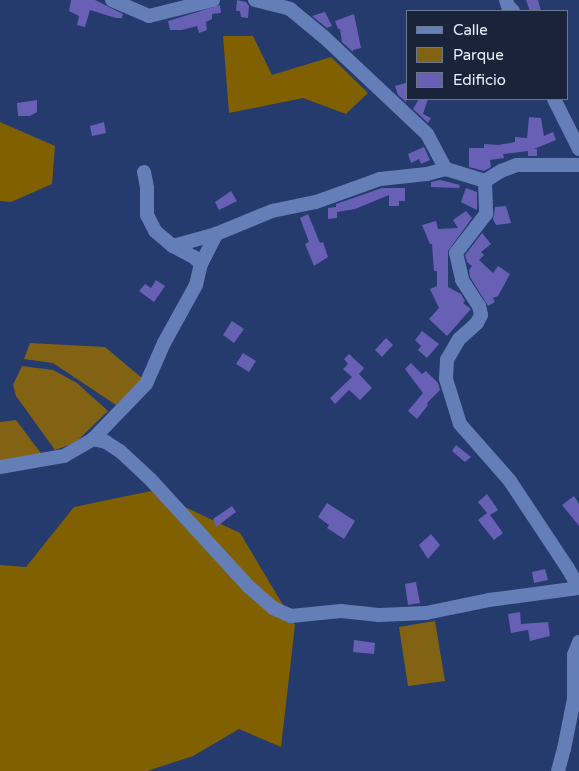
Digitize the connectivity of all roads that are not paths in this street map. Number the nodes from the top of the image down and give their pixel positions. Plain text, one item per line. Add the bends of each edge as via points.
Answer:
1 (112, 0) edge
2 (213, 0) edge
3 (255, 0) edge
4 (506, 0) edge
5 (513, 10) edge
6 (554, 100) edge
7 (579, 149) edge
8 (579, 165) edge
9 (446, 169) junction
10 (144, 172) dead end
11 (486, 181) junction
12 (216, 234) junction
13 (173, 246) junction
14 (201, 264) junction
15 (93, 439) junction
16 (0, 467) edge
17 (579, 588) edge
18 (579, 642) edge
19 (558, 771) edge

1 - 2 street via 149,16
3 - 9 street via 290,9 324,37 427,134
4 - 5 street
6 - 7 street
8 - 11 street via 517,164
9 - 11 street
9 - 12 street via 380,179 316,202 272,211
10 - 13 street via 147,215 156,231
11 - 17 street via 486,214 456,253 462,280 479,306 480,315 477,323 459,339 447,360 446,379 460,424 510,481
12 - 13 street
12 - 14 street
13 - 14 street
14 - 15 street via 196,285 146,384
15 - 16 street via 64,456
15 - 17 street via 106,442 120,451 151,480 249,587 273,608 291,616 341,611 379,615 426,613 489,600
18 - 19 street via 574,655 574,699

